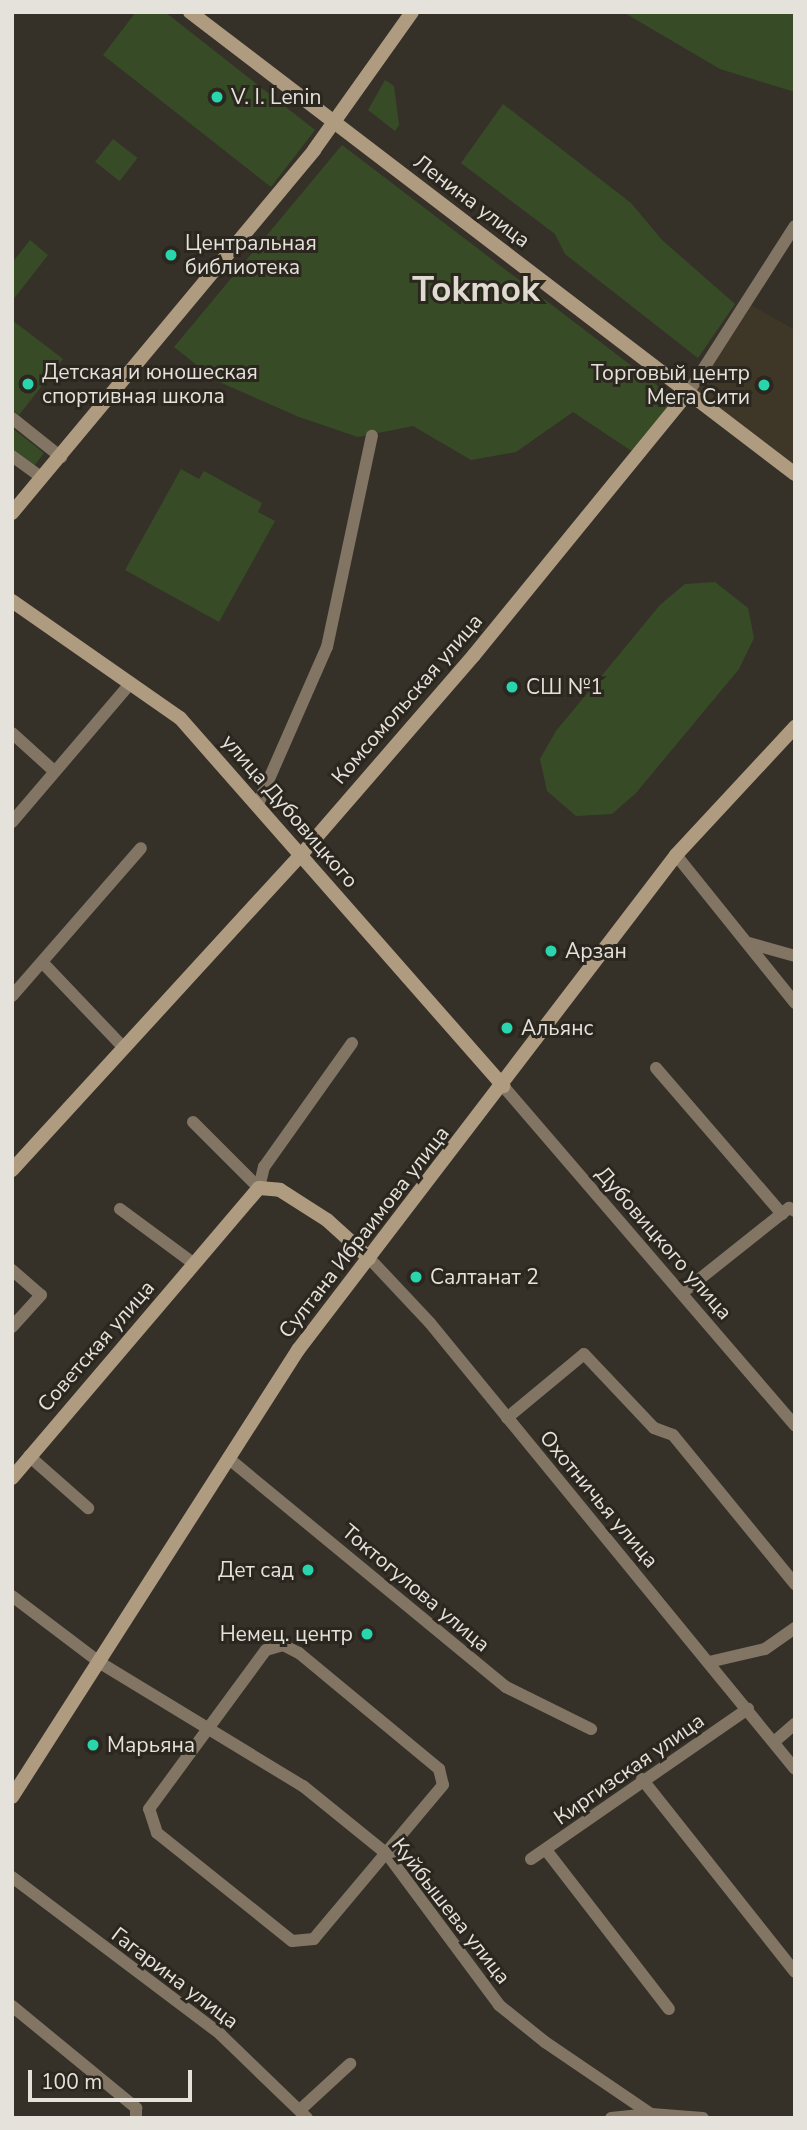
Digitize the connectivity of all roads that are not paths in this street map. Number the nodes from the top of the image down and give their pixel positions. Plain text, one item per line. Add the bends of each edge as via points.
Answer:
1 (190, 12) edge
2 (412, 12) edge
3 (335, 123) junction
4 (795, 226) edge
5 (688, 393) junction
6 (12, 418) edge
7 (373, 436) dead end
8 (12, 456) edge
9 (61, 457) junction
10 (795, 474) edge
11 (42, 478) junction
12 (12, 513) edge
13 (12, 601) edge
14 (130, 684) junction
15 (795, 727) edge
16 (12, 733) edge
17 (54, 771) junction
18 (258, 804) junction
19 (12, 822) edge
20 (141, 848) dead end
21 (676, 855) junction
22 (300, 856) junction
23 (745, 941) junction
24 (795, 956) edge
25 (43, 964) junction
26 (12, 996) edge
27 (795, 1003) edge
28 (352, 1043) dead end
29 (124, 1048) junction
30 (656, 1068) dead end
31 (503, 1086) junction
32 (193, 1122) dead end
33 (12, 1170) edge
34 (259, 1188) junction
35 (120, 1209) dead end
36 (790, 1209) edge
37 (369, 1258) junction
38 (194, 1263) junction
39 (12, 1270) edge
40 (682, 1293) junction
41 (12, 1327) edge
42 (507, 1418) junction
43 (795, 1426) edge
44 (29, 1456) junction
45 (228, 1458) junction
46 (12, 1478) edge
47 (88, 1508) dead end
48 (795, 1584) edge
49 (12, 1596) edge
50 (795, 1628) edge
51 (709, 1662) junction
52 (102, 1664) junction
53 (748, 1709) junction
54 (795, 1724) edge
55 (209, 1727) junction
56 (591, 1730) dead end
57 (774, 1742) junction
58 (795, 1769) edge
59 (642, 1779) junction
60 (12, 1797) edge
61 (546, 1850) junction
62 (387, 1854) junction
63 (531, 1859) dead end
64 (12, 1877) edge
65 (795, 1972) edge
66 (12, 2006) edge
67 (669, 2009) dead end
68 (350, 2064) dead end
69 (304, 2113) edge
70 (650, 2114) junction
71 (136, 2118) edge
72 (611, 2118) edge
73 (703, 2118) edge

1 - 3 main road, Ленина улица
2 - 3 main road
3 - 5 main road, Ленина улица
3 - 9 main road
4 - 5 street, Комсомольская улица
5 - 10 main road, Ленина улица
5 - 22 main road, Комсомольская улица via 489,636
6 - 9 street
7 - 18 street via 327,647
8 - 11 street
9 - 11 main road
11 - 12 main road
13 - 14 main road, улица Дубовицкого
14 - 17 street
14 - 18 main road, улица Дубовицкого via 180,718
15 - 21 main road, Султана Ибраимова улица
16 - 17 street
17 - 19 street
18 - 22 main road, улица Дубовицкого
20 - 25 street
21 - 23 street
21 - 31 main road, Султана Ибраимова улица
22 - 29 main road, Комсомольская улица
22 - 31 main road, улица Дубовицкого
23 - 24 street
23 - 27 street
25 - 26 street
25 - 29 street
28 - 34 street, Советская улица via 264,1167
29 - 33 main road, Комсомольская улица
30 - 36 street
31 - 37 main road, Султана Ибраимова улица
31 - 40 street, Дубовицкого улица
32 - 34 street
34 - 37 main road via 280,1189 327,1220
34 - 38 main road, Советская улица
35 - 38 street
36 - 40 street
37 - 42 street, Охотничья улица
37 - 45 main road, Султана Ибраимова улица via 298,1350
38 - 44 main road, Советская улица
39 - 41 street via 41,1295
40 - 43 street, Дубовицкого улица
42 - 48 street via 583,1353 654,1428 673,1435
42 - 51 street, Охотничья улица
44 - 46 main road, Советская улица
44 - 47 street
45 - 52 main road, Султана Ибраимова улица
45 - 56 street, Токтогулова улица via 506,1687
49 - 52 street, Куйбышева улица
50 - 51 street via 765,1649
51 - 53 street, Охотничья улица
52 - 55 street, Куйбышева улица
52 - 60 main road, Султана Ибраимова улица
53 - 57 street, Охотничья улица
53 - 59 street, Киргизская улица
54 - 57 street
55 - 62 street, Куйбышева улица via 303,1786
55 - 62 street via 266,1650 283,1646 299,1653 439,1769 443,1785
55 - 62 street via 149,1809 157,1833 292,1941 314,1938
57 - 58 street, Охотничья улица
59 - 61 street, Киргизская улица
59 - 65 street
61 - 63 street, Киргизская улица
61 - 67 street
62 - 70 street, Куйбышева улица via 499,2005
64 - 69 street, Гагарина улица via 220,2034
66 - 71 street via 136,2108
68 - 69 street
70 - 72 street
70 - 73 street

